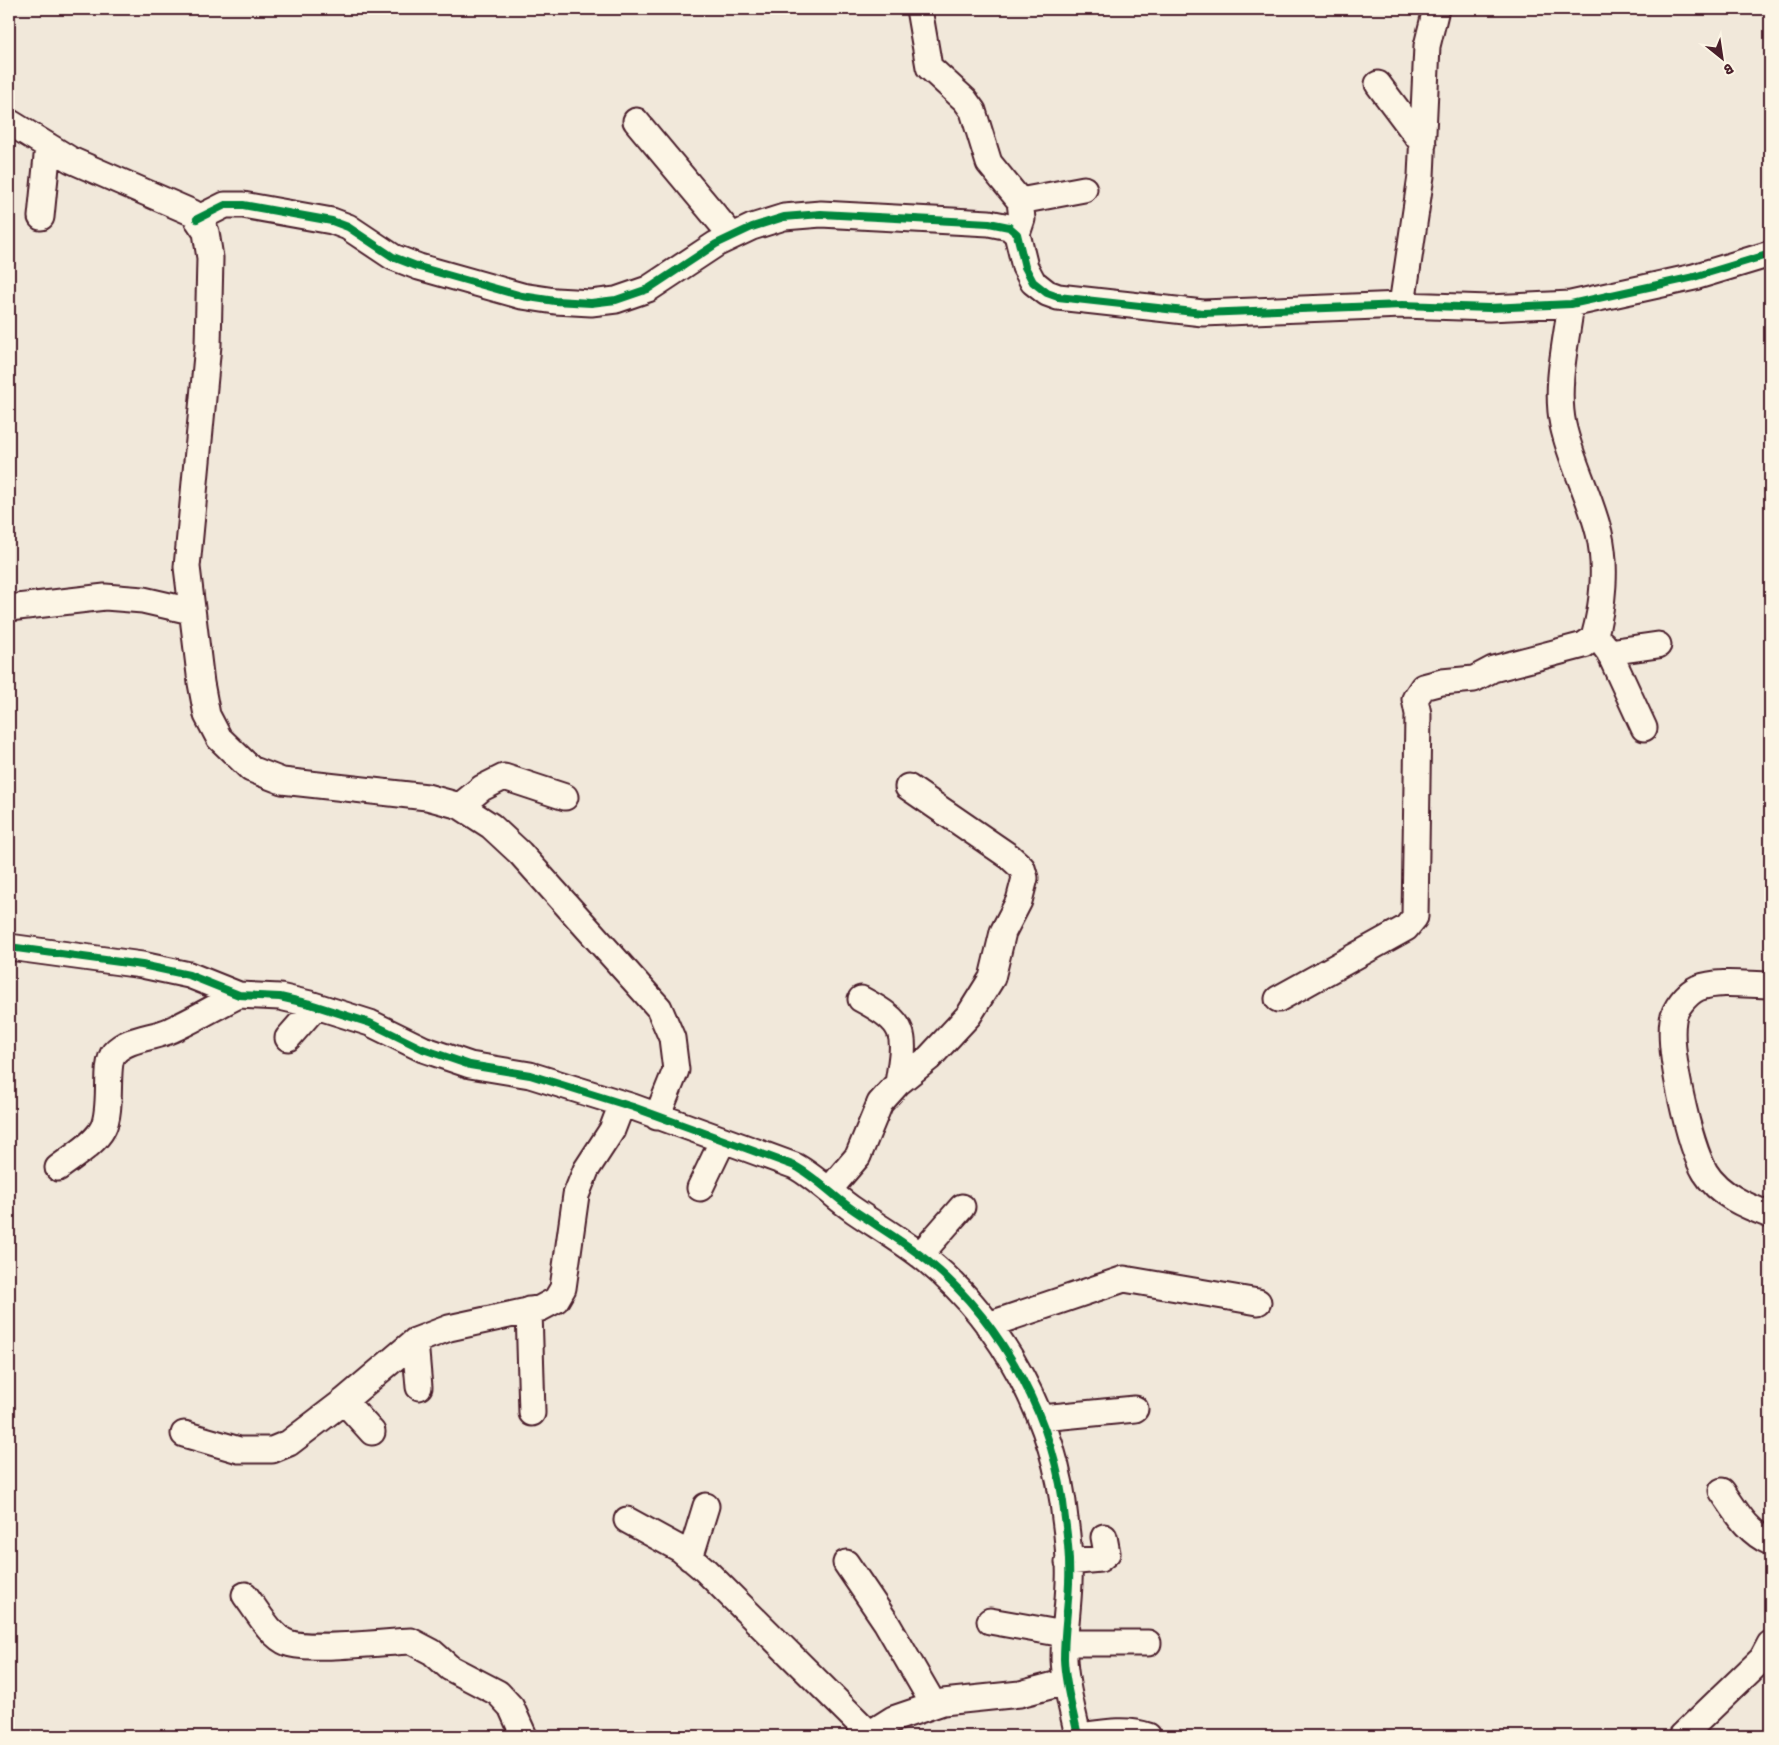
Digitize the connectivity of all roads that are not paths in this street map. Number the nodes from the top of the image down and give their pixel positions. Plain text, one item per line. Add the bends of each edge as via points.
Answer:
1 (919, 9) edge
2 (1436, 9) edge
3 (1378, 84) dead end
4 (636, 121) dead end
5 (9, 122) edge
6 (1423, 144) junction
7 (48, 146) junction
8 (1084, 189) dead end
9 (1020, 201) junction
10 (40, 217) dead end
11 (197, 220) junction
12 (1017, 234) junction
13 (732, 236) junction
14 (1770, 254) edge
15 (1571, 304) junction
16 (1402, 305) junction
17 (9, 608) edge
18 (192, 611) junction
19 (1601, 645) junction
20 (1658, 645) dead end
21 (1644, 728) dead end
22 (908, 787) dead end
23 (565, 796) dead end
24 (460, 806) junction
25 (9, 947) edge
26 (1770, 985) edge
27 (239, 995) junction
28 (861, 999) dead end
29 (1278, 999) dead end
30 (316, 1006) junction
31 (288, 1038) dead end
32 (898, 1083) junction
33 (622, 1104) junction
34 (657, 1117) junction
35 (723, 1140) junction
36 (58, 1168) dead end
37 (700, 1188) dead end
38 (829, 1190) junction
39 (962, 1206) dead end
40 (1770, 1215) edge
41 (920, 1255) junction
42 (1258, 1302) dead end
43 (529, 1310) junction
44 (988, 1325) junction
45 (415, 1341) junction
46 (419, 1387) dead end
47 (344, 1401) junction
48 (1135, 1409) dead end
49 (532, 1413) dead end
50 (1042, 1418) junction
51 (372, 1432) dead end
52 (184, 1434) dead end
53 (1722, 1491) dead end
54 (706, 1506) dead end
55 (627, 1520) dead end
56 (1104, 1537) dead end
57 (1770, 1542) edge
58 (690, 1558) junction
59 (1068, 1562) junction
60 (846, 1563) dead end
61 (245, 1595) dead end
62 (990, 1621) dead end
63 (1064, 1639) junction
64 (1148, 1643) dead end
65 (1770, 1644) edge
66 (1066, 1682) junction
67 (934, 1705) junction
68 (868, 1735) edge
69 (524, 1736) edge
70 (1079, 1736) edge
71 (1148, 1736) edge
72 (1682, 1736) edge

1 - 9 street via 929,67 973,111 988,163
2 - 6 street via 1427,46
3 - 6 street
4 - 13 street
5 - 7 street
6 - 16 street
7 - 10 street
7 - 11 street via 71,160 172,202 193,213
8 - 9 street
9 - 12 street via 1022,219
11 - 13 street via 225,205 242,205 332,221 348,227 393,257 419,268 555,302 616,300 648,289
11 - 18 street via 206,232 210,258 208,345 187,568
12 - 13 street via 1009,227 989,223 821,214 784,217
12 - 16 street via 1025,267 1033,282 1058,297 1203,313
14 - 15 street via 1694,277
15 - 16 street via 1489,308
15 - 19 street via 1560,404 1563,425 1599,534
17 - 18 street via 105,597 143,600
18 - 24 street via 207,715 219,738 251,768 282,780 427,797
19 - 20 street
19 - 21 street
19 - 29 street via 1584,644 1493,670 1474,679 1442,682 1419,691 1415,698 1418,714 1415,917 1406,928
22 - 32 street via 1010,857 1022,868 1025,878 1019,901 1003,932 992,978 969,1015 929,1058
23 - 24 street via 504,777 482,788
24 - 34 street via 491,826 520,853 659,1008 672,1038 676,1070
25 - 27 street via 152,967 188,975
26 - 40 street via 1720,985 1697,989 1680,1003 1673,1018 1672,1042 1684,1111 1705,1171 1718,1188 1744,1206
27 - 30 street via 280,997
27 - 36 street via 171,1030 114,1053 110,1062 109,1113 103,1130
28 - 32 street via 888,1013 900,1031 904,1046
30 - 31 street
30 - 33 street via 370,1023 423,1048 470,1065 530,1075
32 - 38 street via 880,1102 858,1156
33 - 34 street
33 - 43 street via 612,1130 586,1170 576,1195 563,1288 556,1300
34 - 35 street
35 - 37 street
35 - 38 street via 795,1166
38 - 41 street
39 - 41 street
41 - 44 street via 964,1296
42 - 44 street via 1124,1279
43 - 45 street via 449,1328
43 - 49 street
44 - 50 street via 1023,1380
45 - 46 street
45 - 47 street
47 - 51 street
47 - 52 street via 289,1443 272,1450 239,1450
48 - 50 street
50 - 59 street via 1062,1491
53 - 57 street via 1748,1529
54 - 58 street
55 - 58 street via 680,1549
56 - 59 street via 1107,1553 1100,1560
58 - 68 street
59 - 63 street
60 - 67 street via 886,1622
61 - 69 street via 272,1631 288,1643 319,1646 411,1641 422,1644 450,1668 498,1693 511,1707
62 - 63 street
63 - 64 street
63 - 66 street
65 - 72 street via 1762,1659
66 - 67 street via 1020,1694
66 - 70 street
67 - 68 street via 893,1719
70 - 71 street via 1136,1732

